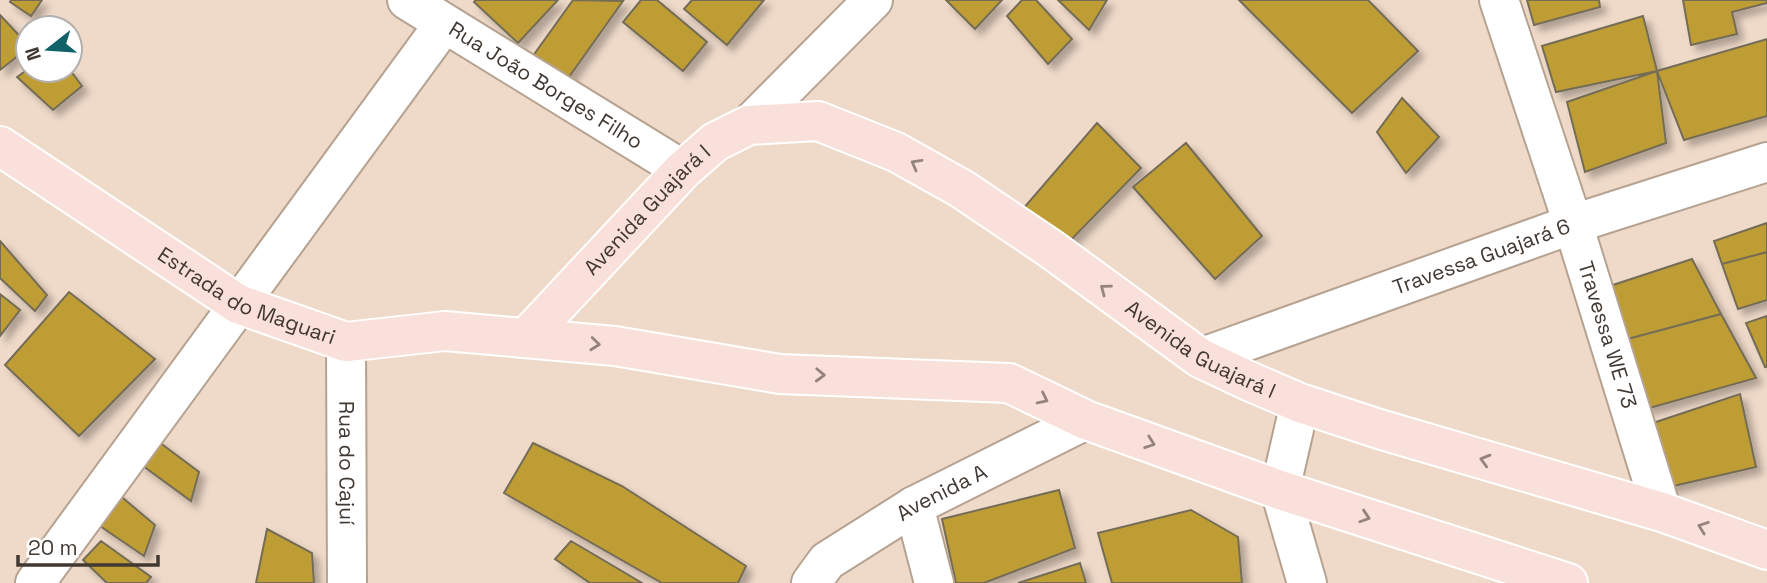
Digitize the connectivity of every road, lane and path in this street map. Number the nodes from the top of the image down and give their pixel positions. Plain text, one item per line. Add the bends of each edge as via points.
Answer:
1 (407, 0) edge
2 (873, 0) edge
3 (1499, 0) edge
4 (444, 24) junction
5 (748, 125) junction
6 (0, 146) edge
7 (1767, 162) edge
8 (683, 170) junction
9 (1573, 224) junction
10 (238, 304) junction
11 (527, 337) junction
12 (346, 342) junction
13 (1200, 358) junction
14 (1300, 403) junction
15 (1086, 420) junction
16 (1280, 490) junction
17 (914, 506) junction
18 (1662, 512) junction
19 (1767, 550) edge
20 (35, 583) edge
21 (346, 583) edge
22 (811, 583) edge
23 (934, 583) edge
24 (1307, 583) edge
25 (1568, 583) edge

1 - 4 street, Rua João Borges Filho
2 - 5 street
3 - 9 street, Travessa WE 73
4 - 8 street, Rua João Borges Filho
4 - 10 street
5 - 8 main road, Avenida Guajará I via 715,142
13 -> 5 main road, Avenida Guajará I via 1051,249 962,189 896,152 817,121
6 - 10 main road, Estrada do Maguari
7 - 9 street, Travessa Guajará 6
8 - 11 main road, Avenida Guajará I
9 - 13 street, Travessa Guajará 6
9 - 18 street, Travessa WE 73
10 - 12 main road, Estrada do Maguari
10 - 20 street
11 - 12 main road, Estrada do Maguari via 445,331
11 -> 15 main road via 615,346 780,374 1009,383
12 - 21 street, Rua do Cajuí
13 - 14 main road, Avenida Guajará I
14 - 16 street
18 -> 14 main road, Avenida Guajará I
15 -> 16 main road
15 - 17 street, Avenida A
16 - 24 street
16 -> 25 main road
17 - 22 street, Avenida A via 827,561
17 - 23 street
19 -> 18 main road, Avenida Guajará I

